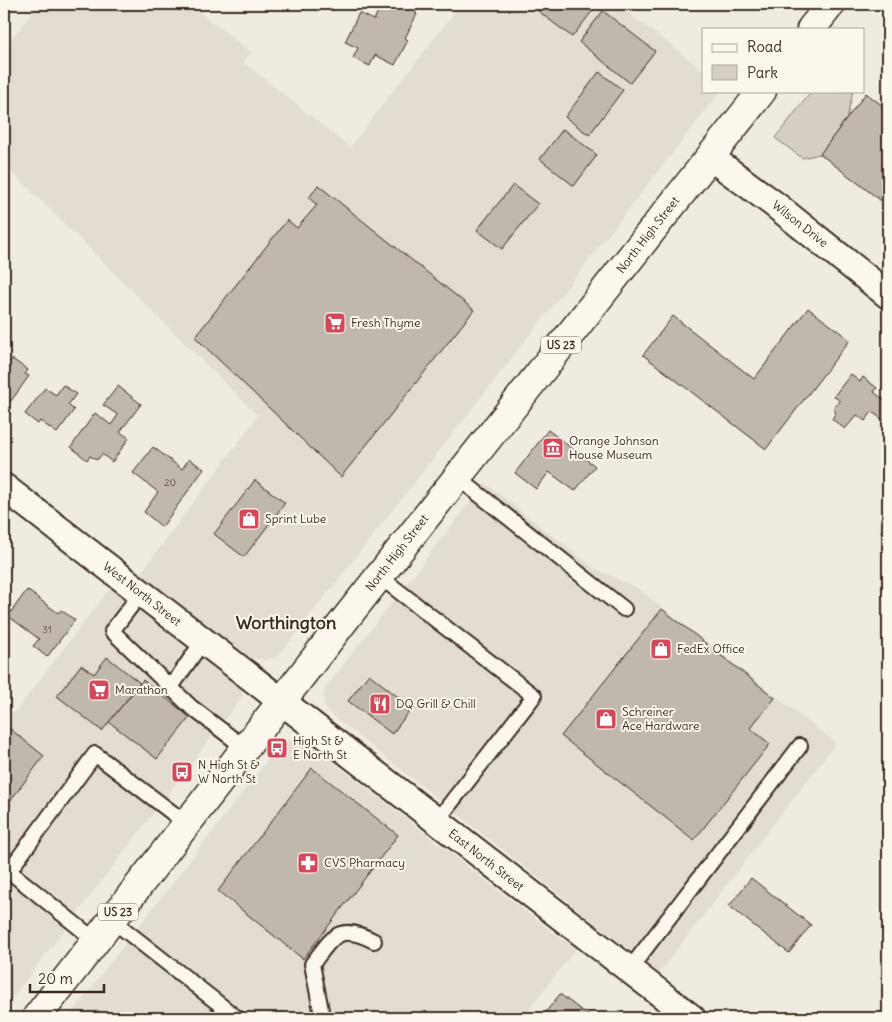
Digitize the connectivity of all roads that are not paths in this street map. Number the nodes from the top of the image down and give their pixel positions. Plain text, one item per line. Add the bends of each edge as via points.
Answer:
1 (831, 4) edge
2 (812, 28) edge
3 (761, 92) edge
4 (710, 156) junction
5 (888, 295) edge
6 (457, 477) junction
7 (4, 486) edge
8 (379, 576) junction
9 (141, 593) junction
10 (624, 609) dead end
11 (203, 641) junction
12 (171, 687) junction
13 (282, 701) junction
14 (800, 746) dead end
15 (246, 748) junction
16 (436, 822) junction
17 (187, 824) junction
18 (104, 931) junction
19 (374, 941) dead end
20 (628, 970) junction
21 (321, 1010) dead end
22 (36, 1018) edge
23 (237, 1018) edge
24 (692, 1018) edge

1 - 2 main road
3 - 4 main road, North High Street / US 23
4 - 5 street, Wilson Drive
4 - 6 main road, North High Street / US 23
6 - 8 main road, North High Street / US 23
6 - 10 lane
7 - 9 street, West North Street
8 - 13 main road, North High Street / US 23
8 - 16 lane via 534,696
9 - 11 street, West North Street
9 - 12 lane via 112,631
11 - 12 lane
11 - 13 street, West North Street
12 - 15 lane via 191,707
13 - 15 main road, North High Street / US 23
13 - 16 street, East North Street
14 - 20 lane
15 - 17 main road, North High Street / US 23
16 - 20 street, East North Street
17 - 18 main road, North High Street / US 23
17 - 18 lane via 95,754 9,871
18 - 22 main road, North High Street / US 23
18 - 23 lane
19 - 21 lane via 360,934 345,932 333,937 312,964
20 - 24 street, East North Street

